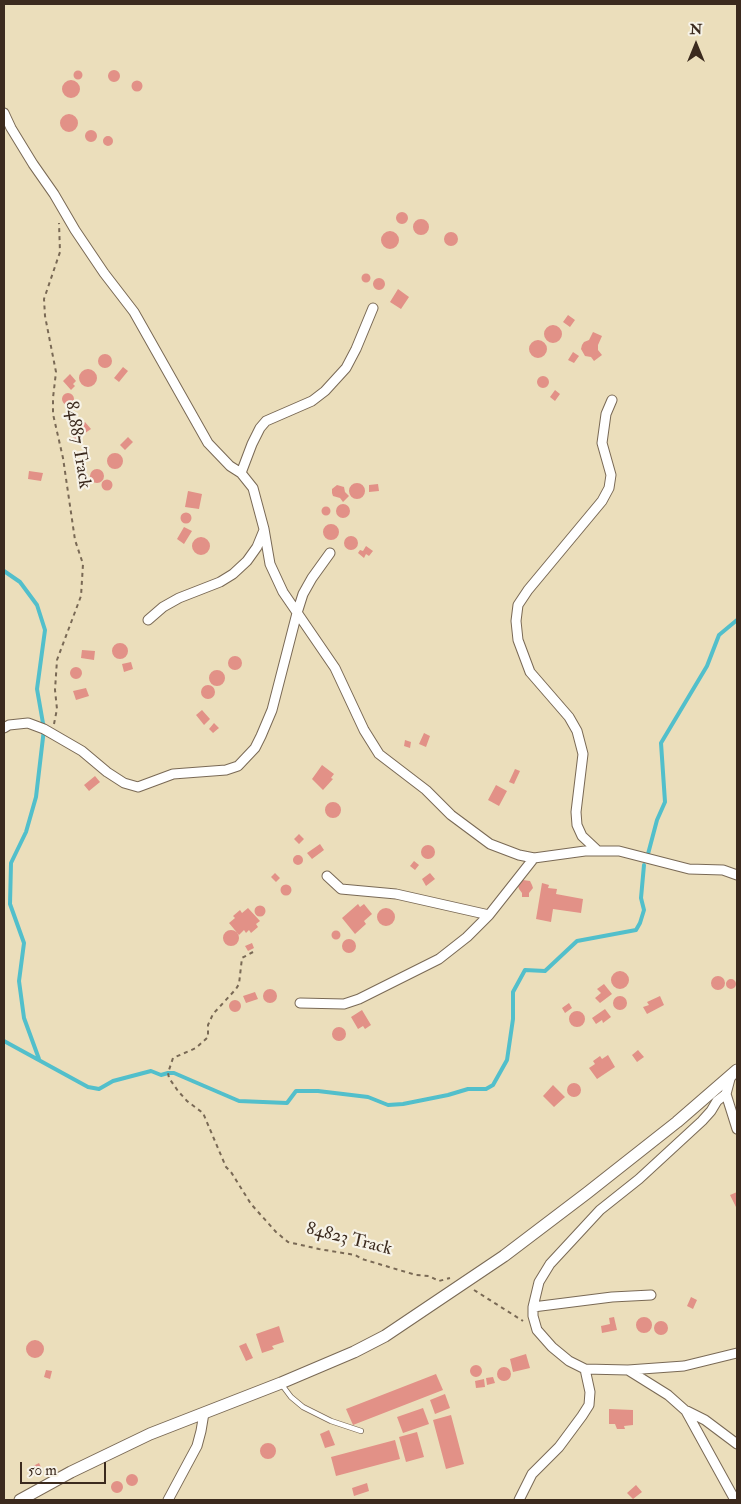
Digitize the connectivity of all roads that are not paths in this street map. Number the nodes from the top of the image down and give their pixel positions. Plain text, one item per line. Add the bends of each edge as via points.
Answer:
1 (4, 113) edge
2 (373, 308) dead end
3 (612, 400) dead end
4 (241, 473) junction
5 (264, 529) junction
6 (330, 553) dead end
7 (297, 613) junction
8 (148, 620) dead end
9 (4, 728) edge
10 (598, 851) junction
11 (534, 858) junction
12 (737, 875) edge
13 (327, 876) dead end
14 (489, 915) junction
15 (300, 1003) dead end
16 (734, 1072) edge
17 (726, 1094) junction
18 (737, 1129) edge
19 (651, 1295) dead end
20 (533, 1307) junction
21 (737, 1353) edge
22 (586, 1369) junction
23 (628, 1370) junction
24 (282, 1384) junction
25 (686, 1411) junction
26 (204, 1413) junction
27 (361, 1431) dead end
28 (737, 1444) edge
29 (20, 1500) edge
30 (168, 1500) edge
31 (518, 1500) edge
32 (735, 1500) edge

1 - 4 street via 104,273 134,312 208,443
2 - 4 street via 346,368 326,391 312,401 266,421 252,444
3 - 10 street via 606,414 602,443 611,475 609,488 602,502 528,590 518,605 516,621 518,640 530,672 577,731 583,754 577,825 582,836
4 - 5 street via 253,488
5 - 7 street via 270,564
5 - 8 street via 257,547 233,574 179,598
6 - 7 street via 303,594
7 - 9 street via 272,710 255,748 238,766 226,770 173,774 138,787 124,783 82,751 28,723
7 - 11 street via 335,668 379,754 426,790 450,815 490,844
10 - 11 street
10 - 12 street via 619,851 689,869 723,870
11 - 14 street
13 - 14 street via 341,889 419,898
14 - 15 street via 439,959 359,999 344,1004
16 - 17 street
16 - 24 street via 677,1122 504,1256 386,1336
17 - 18 street
17 - 20 street via 716,1100 702,1121 600,1210 550,1264 540,1282
19 - 20 street
20 - 22 street via 537,1330 569,1361
21 - 23 street via 684,1366
22 - 23 street
22 - 31 street via 589,1405 559,1447 532,1474
23 - 25 street
24 - 26 street
24 - 27 lane via 303,1407
25 - 28 street via 705,1420
25 - 32 street
26 - 29 street via 132,1442
26 - 30 street via 196,1446

